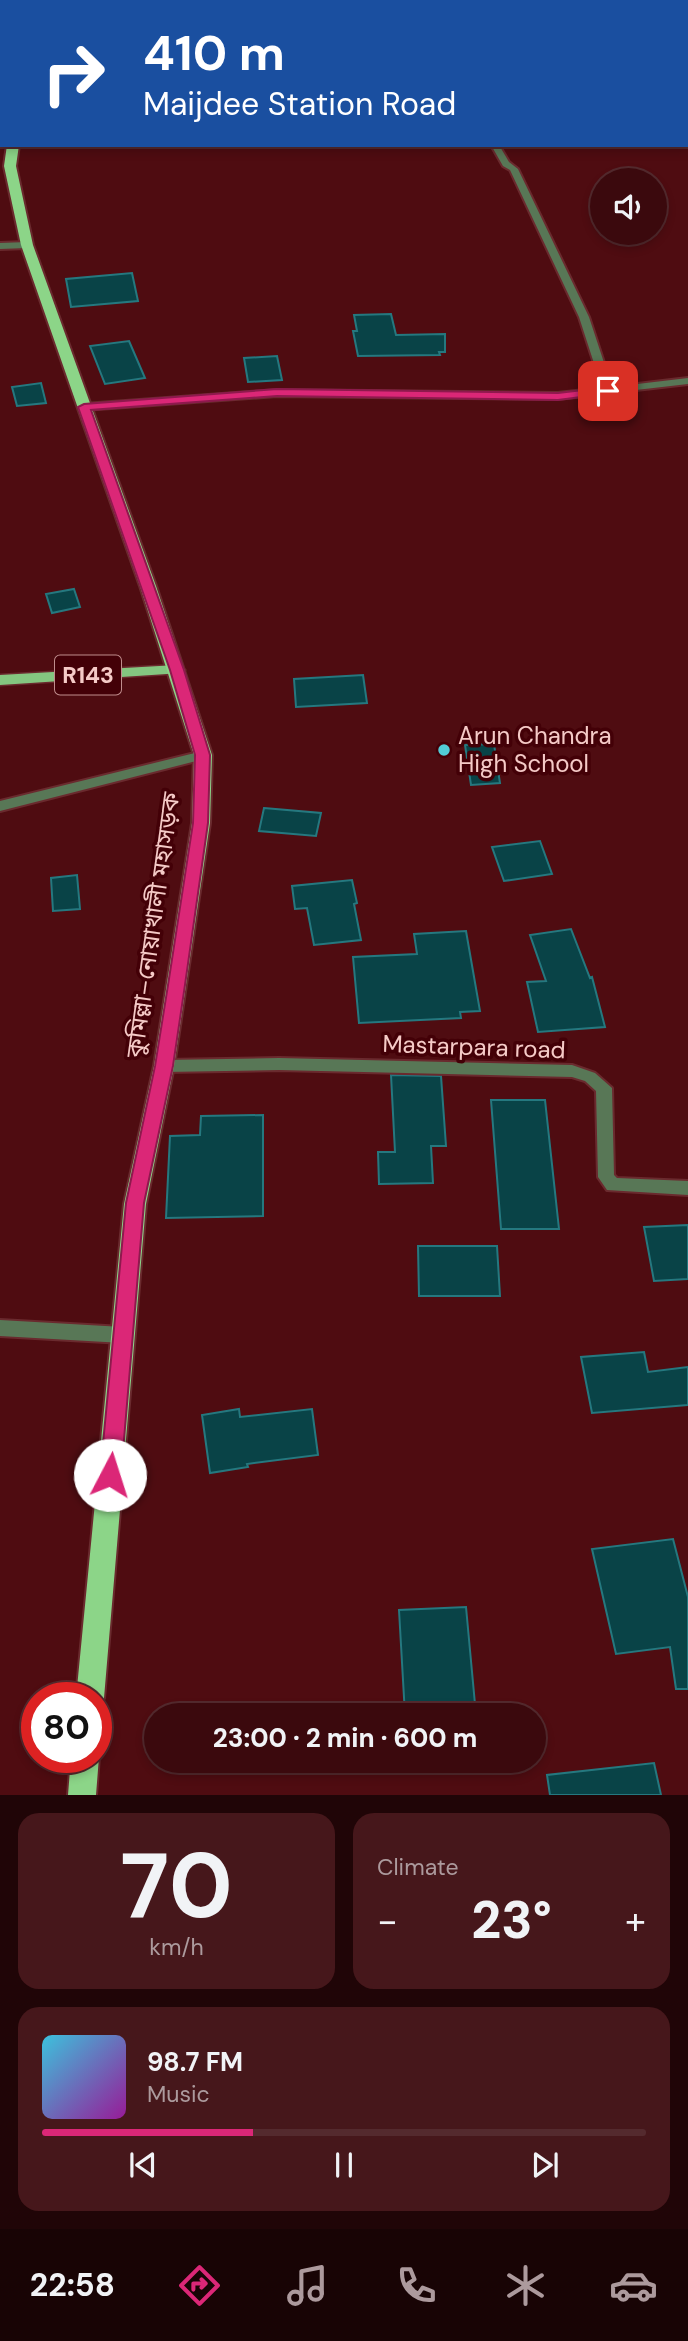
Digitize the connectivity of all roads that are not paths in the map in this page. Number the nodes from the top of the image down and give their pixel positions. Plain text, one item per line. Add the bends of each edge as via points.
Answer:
1 (13, 147) edge
2 (496, 147) edge
3 (27, 245) junction
4 (0, 246) edge
5 (688, 381) edge
6 (608, 391) junction
7 (84, 407) junction
8 (177, 670) junction
9 (0, 680) edge
10 (203, 755) junction
11 (0, 806) edge
12 (164, 1066) junction
13 (688, 1188) edge
14 (0, 1328) edge
15 (123, 1335) junction
16 (91, 1682) edge
17 (84, 1773) edge
18 (82, 1795) edge

1 - 3 highway, কুমিল্লা–নোয়াখালী মহাসড়ক via 10,166
2 - 6 street via 514,169 584,317
3 - 4 street
3 - 7 highway, কুমিল্লা–নোয়াখালী মহাসড়ক
5 - 6 street
6 - 7 street via 558,396 277,393
7 - 8 highway, কুমিল্লা–নোয়াখালী মহাসড়ক
8 - 9 main road, R143
8 - 10 highway, কুমিল্লা–নোয়াখালী মহাসড়ক
10 - 11 street
10 - 12 highway, কুমিল্লা–নোয়াখালী মহাসড়ক via 201,823
12 - 13 street, Mastarpara road via 572,1071 604,1088 606,1177 613,1185
12 - 15 highway, কুমিল্লা–নোয়াখালী মহাসড়ক via 135,1203
14 - 15 street
15 - 16 highway, কুমিল্লা–নোয়াখালী মহাসড়ক
17 - 18 highway

